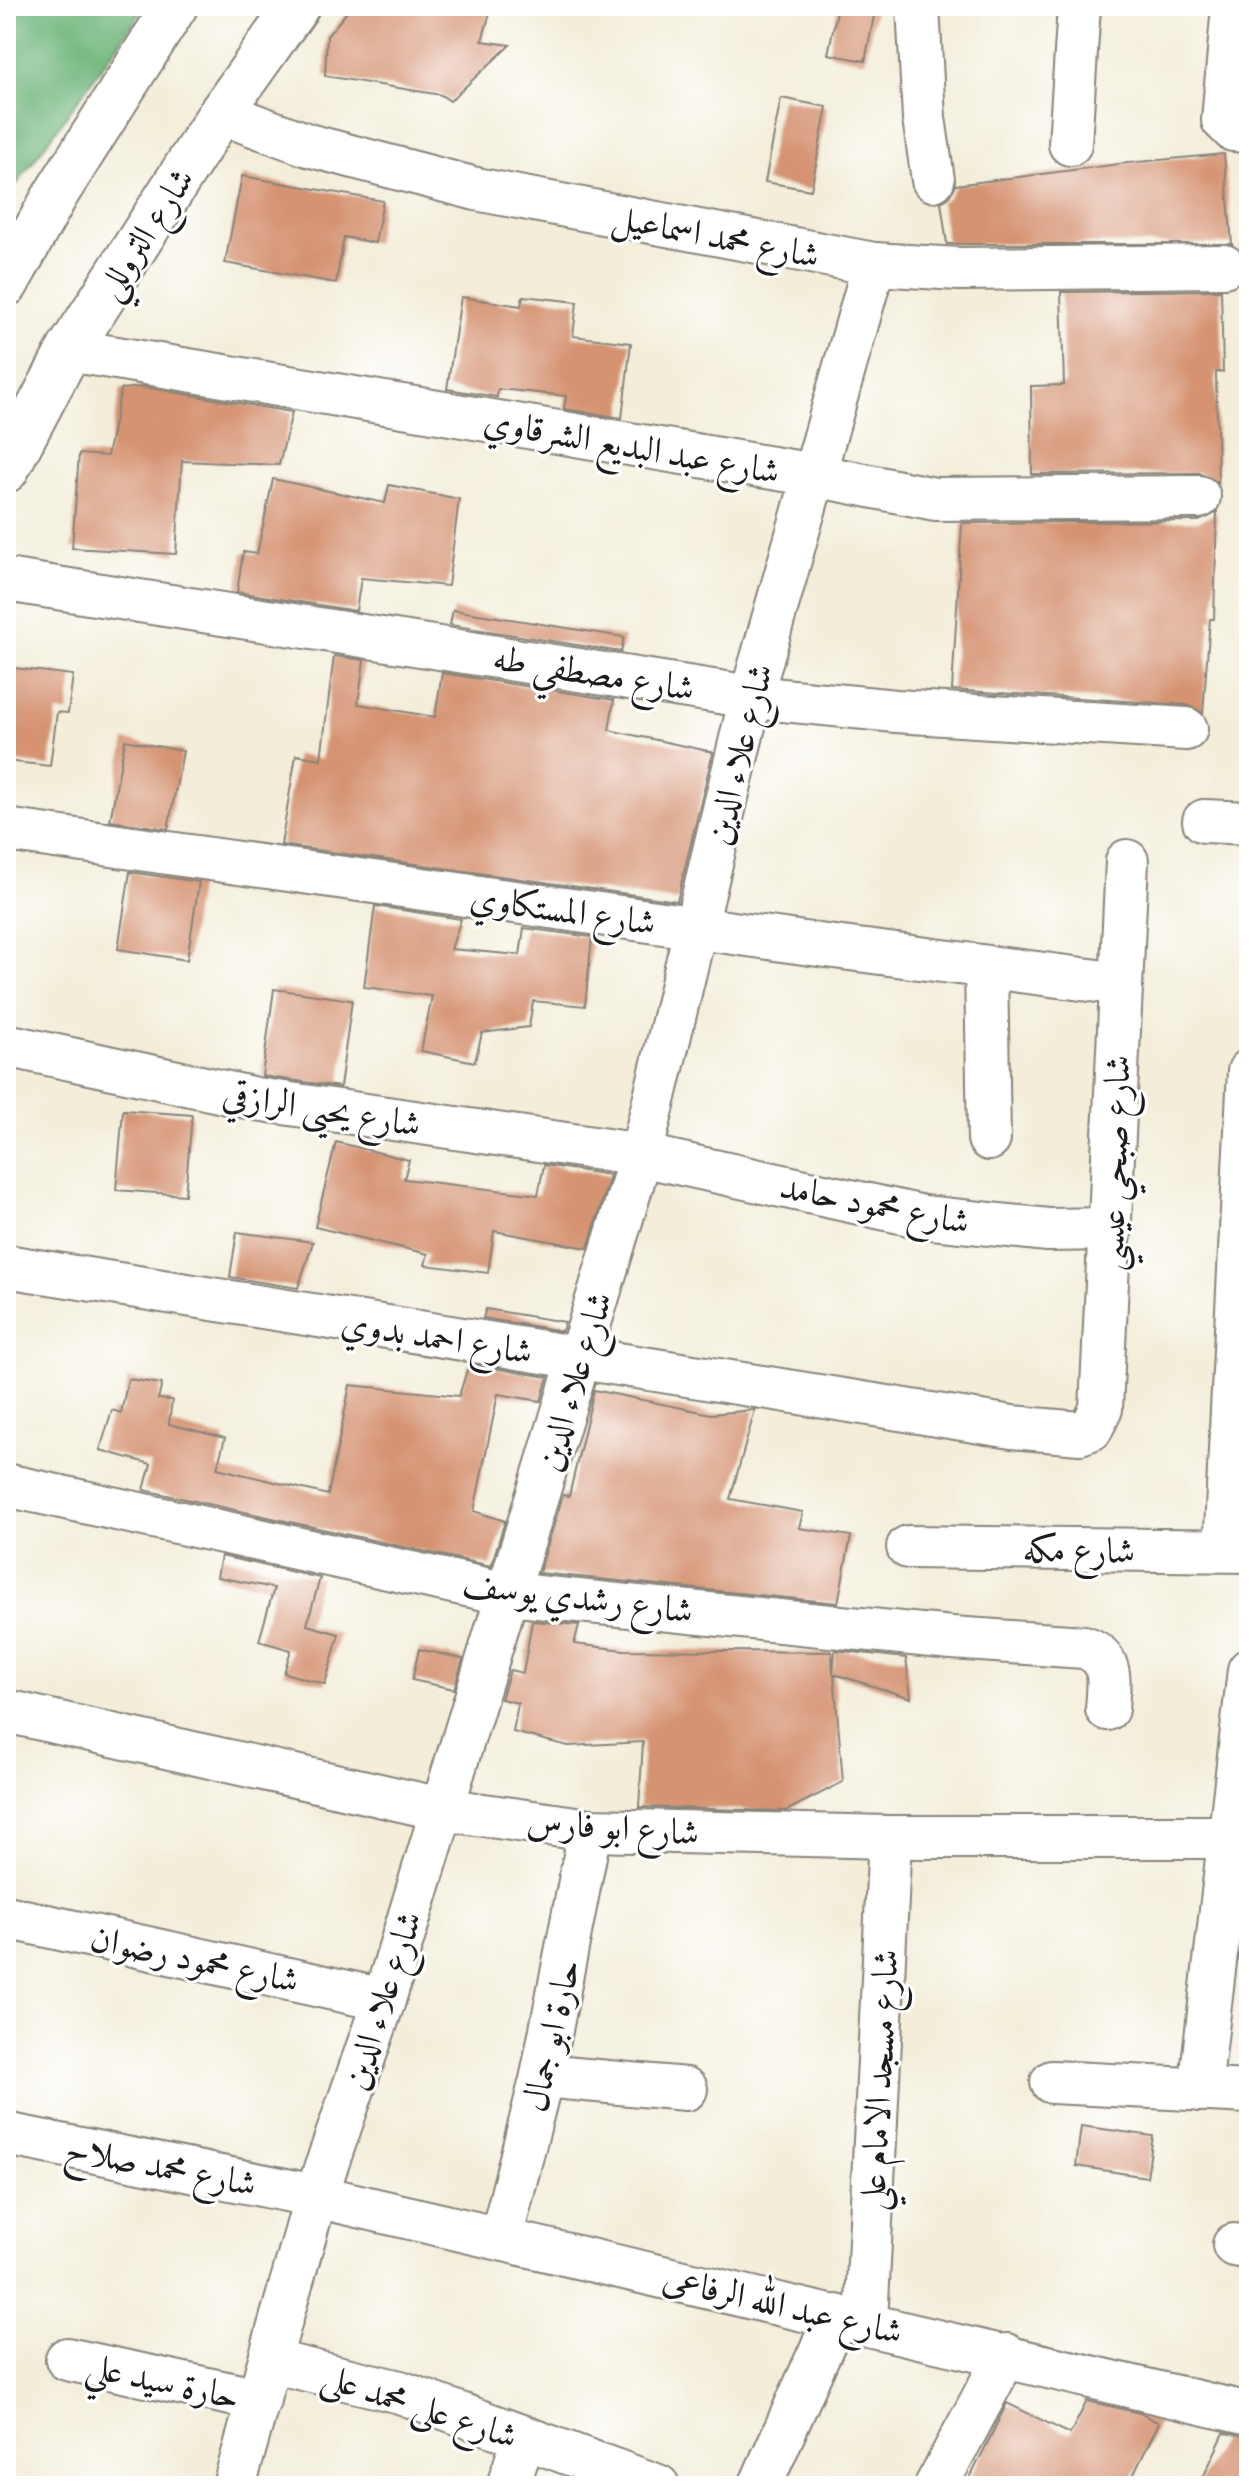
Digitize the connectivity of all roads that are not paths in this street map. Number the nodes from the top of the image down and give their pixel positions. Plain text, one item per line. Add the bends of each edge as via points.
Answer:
1 (175, 6) edge
2 (297, 6) edge
3 (918, 6) edge
4 (1079, 6) edge
5 (1233, 6) edge
6 (221, 113) junction
7 (1244, 130) edge
8 (1070, 144) dead end
9 (933, 180) dead end
10 (874, 264) junction
11 (1224, 266) dead end
12 (6, 284) edge
13 (69, 350) junction
14 (6, 470) edge
15 (814, 475) junction
16 (1199, 497) dead end
17 (6, 580) edge
18 (751, 697) junction
19 (1186, 729) dead end
20 (1204, 821) dead end
21 (1249, 823) edge
22 (6, 830) edge
23 (1127, 861) dead end
24 (695, 928) junction
25 (986, 967) junction
26 (1121, 984) junction
27 (6, 1045) edge
28 (1249, 1071) edge
29 (989, 1139) dead end
30 (641, 1155) junction
31 (1111, 1229) junction
32 (6, 1266) edge
33 (581, 1358) junction
34 (1058, 1431) joint
35 (6, 1485) edge
36 (908, 1547) dead end
37 (1237, 1550) edge
38 (508, 1594) junction
39 (1249, 1670) edge
40 (1107, 1709) dead end
41 (6, 1711) edge
42 (441, 1809) junction
43 (590, 1830) junction
44 (890, 1837) junction
45 (1231, 1837) junction
46 (6, 1917) edge
47 (384, 2000) junction
48 (542, 2076) junction
49 (1052, 2082) dead end
50 (686, 2089) dead end
51 (1200, 2090) junction
52 (1249, 2092) edge
53 (6, 2134) edge
54 (316, 2196) junction
55 (501, 2238) junction
56 (851, 2320) junction
57 (1006, 2355) junction
58 (67, 2359) dead end
59 (265, 2381) junction
60 (1249, 2414) edge
61 (524, 2438) junction
62 (234, 2486) edge
63 (508, 2486) edge
64 (658, 2486) edge
65 (760, 2486) edge
66 (936, 2486) edge

1 - 12 street via 56,194
2 - 6 street, شارع التروللي
3 - 9 street
4 - 8 street
5 - 7 street via 1223,120 1233,130
6 - 10 street, شارع محمد اسماعيل via 308,145 476,189
6 - 13 street, شارع التروللي
10 - 11 street, شارع محمد اسماعيل via 959,269
10 - 15 street, شارع علاء الدين
13 - 14 street, شارع التروللي
13 - 15 street, شارع عبد البديع الشرقاوي
15 - 16 street, شارع عبد البديع الشرقاوي via 935,499
15 - 18 street, شارع علاء الدين
17 - 18 street, شارع مصطفي طه
18 - 19 street, شارع مصطفي طه
18 - 24 street, شارع علاء الدين
20 - 21 street
22 - 24 street, شارع المستكاوي
23 - 26 street, شارع صبحي عيسي
24 - 25 street, شارع المستكاوي
24 - 30 street, شارع علاء الدين
25 - 26 street, شارع المستكاوي
25 - 29 street
26 - 31 street, شارع صبحي عيسي
27 - 30 street, شارع يحيى الرازقي via 256,1099
28 - 37 street
30 - 31 street, شارع محمود حامد via 923,1217 1048,1230
30 - 33 street, شارع علاء الدين
31 - 34 street, شارع صبحي عيسي via 1101,1409 1091,1429
32 - 33 street, شارع احمد بدوي
33 - 34 street, شارع احمد بدوي
33 - 38 street, شارع علاء الدين
35 - 38 street, شارع رشدي يوسف
36 - 37 street, شارع مكه
38 - 40 street, شارع رشدي يوسف via 1084,1647 1098,1652 1108,1664
38 - 42 street, شارع علاء الدين
39 - 45 street
41 - 42 street, شارع ابو فارس
42 - 43 street, شارع ابو فارس
42 - 47 street, شارع علاء الدين
43 - 44 street, شارع ابو فارس
43 - 48 street, حارة ابو جمال
44 - 45 street, شارع ابو فارس
44 - 56 street, شارع مسجد الامام علي
45 - 51 street
46 - 47 street, شارع محمود رضوان
47 - 54 street, شارع علاء الدين
48 - 50 street
48 - 55 street, حارة ابو جمال
49 - 51 street
51 - 52 street
53 - 54 street, شارع محمد صلاح
54 - 55 street, شارع عبد الله الرفاعى
54 - 59 street, شارع علاء الدين
55 - 56 street, شارع عبد الله الرفاعى
56 - 57 street, شارع عبد الله الرفاعى
56 - 65 street
57 - 60 street, شارع عبد الله الرفاعى
57 - 66 street
58 - 59 street, حارة سيد علي
59 - 61 street, شارع على محمد على via 400,2392
59 - 62 street, شارع علاء الدين
61 - 63 street
61 - 64 street, شارع على محمد على

